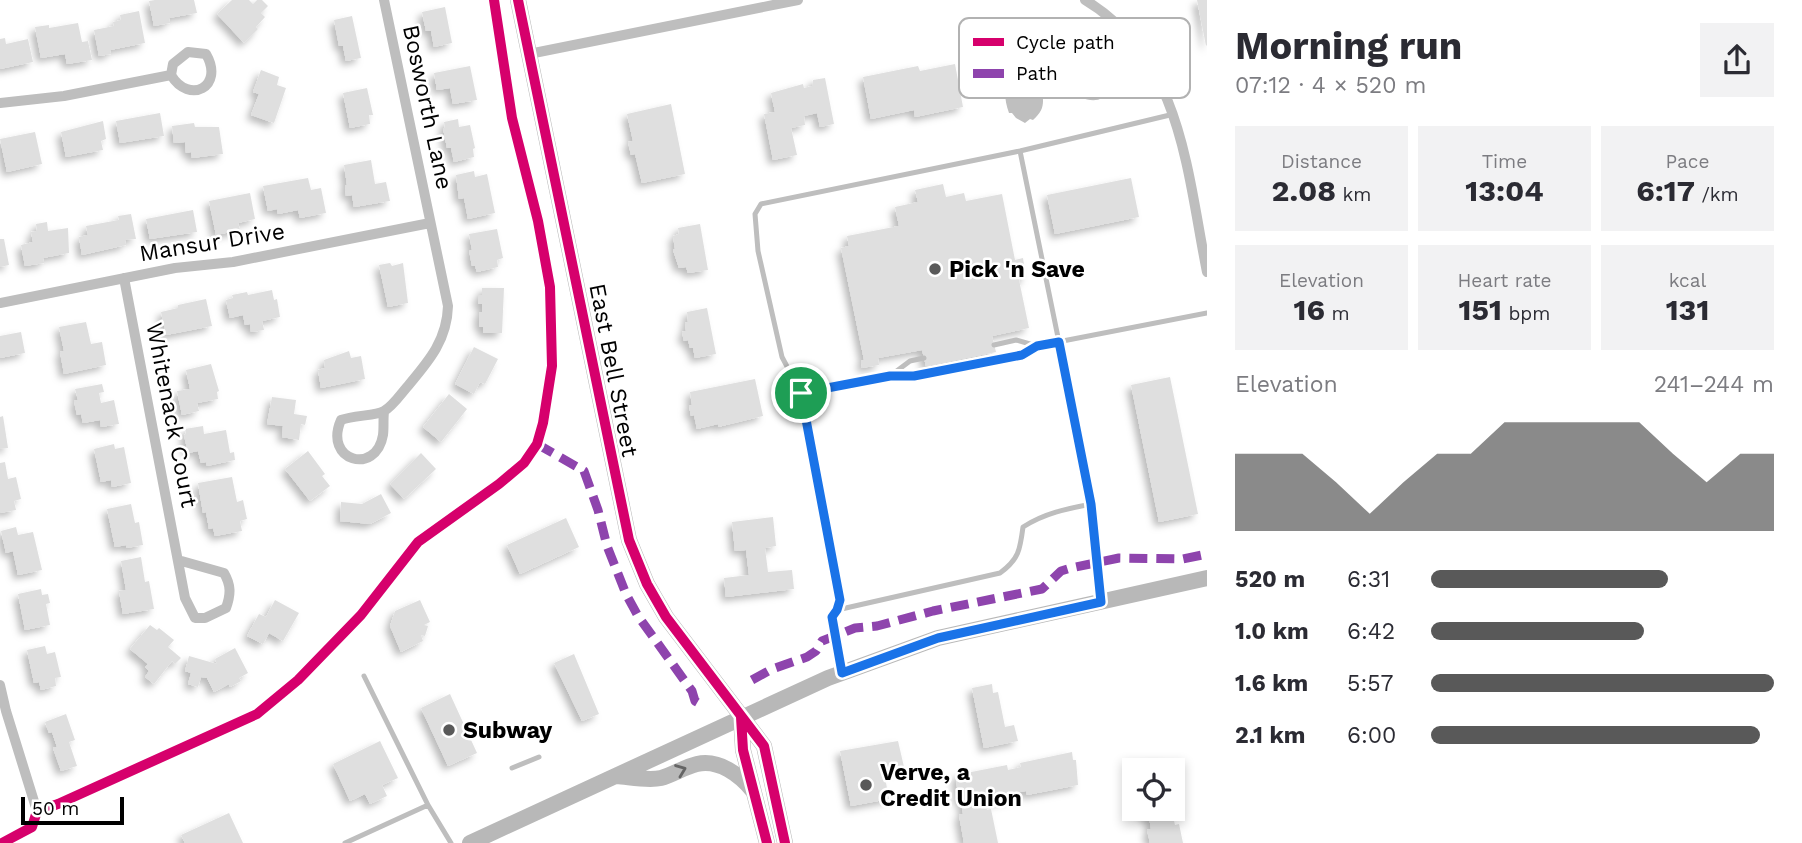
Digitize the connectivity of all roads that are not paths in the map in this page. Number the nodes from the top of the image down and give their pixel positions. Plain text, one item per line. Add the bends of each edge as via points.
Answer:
1 (384, 0) edge
2 (519, 0) edge
3 (798, 0) edge
4 (1085, 0) edge
5 (1109, 18) edge
6 (529, 54) junction
7 (171, 75) dead end
8 (1168, 98) edge
9 (0, 103) edge
10 (1174, 114) junction
11 (1020, 151) junction
12 (430, 223) junction
13 (1207, 272) edge
14 (124, 278) junction
15 (0, 303) edge
16 (1207, 313) edge
17 (1059, 342) junction
18 (994, 345) dead end
19 (1037, 346) junction
20 (924, 358) dead end
21 (890, 376) junction
22 (801, 393) junction
23 (384, 412) junction
24 (1091, 504) junction
25 (178, 560) junction
26 (1207, 579) edge
27 (1101, 602) junction
28 (837, 610) junction
29 (842, 673) junction
30 (364, 676) dead end
31 (0, 685) edge
32 (741, 717) junction
33 (539, 757) dead end
34 (512, 768) dead end
35 (615, 776) junction
36 (753, 791) junction
37 (428, 805) junction
38 (2, 843) edge
39 (345, 843) edge
40 (451, 843) edge
41 (470, 843) edge
42 (768, 843) edge
43 (785, 843) edge

1 - 12 street, Bosworth Lane
2 - 6 main road, East Bell Street
3 - 6 street
4 - 5 street
6 - 32 main road, East Bell Street via 629,540 666,617
7 - 9 street
8 - 10 street
10 - 11 lane
10 - 13 street
11 - 17 lane
11 - 22 lane via 761,204 755,214 758,251 782,357
12 - 14 street, Mansur Drive via 233,262
12 - 23 street, Bosworth Lane via 446,294 447,324 435,353
14 - 15 street, Mansur Drive
14 - 25 street, Whitenack Court
16 - 17 lane
17 - 19 lane
17 - 24 lane
18 - 19 lane via 1016,340
19 - 21 lane via 1022,355 914,376
20 - 21 lane via 910,361
21 - 22 lane
22 - 28 lane via 840,600
23 - 23 street via 341,420 337,438 344,455 362,460 378,449
24 - 27 lane
24 - 28 lane via 1056,510 1023,527 1014,563 1000,573
25 - 25 street, Whitenack Court via 224,573 230,597 226,608 195,618
26 - 27 main road
27 - 29 main road via 938,638
28 - 29 lane via 832,617
29 - 32 main road
30 - 37 lane
31 - 38 street via 37,811 32,827
32 - 35 main road
32 - 36 main road
32 - 43 main road, East Bell Street via 764,746
33 - 34 lane
35 -> 36 main road via 659,779 696,764 709,764 734,773
35 - 41 main road
36 - 42 main road
37 - 39 lane
37 - 40 lane

